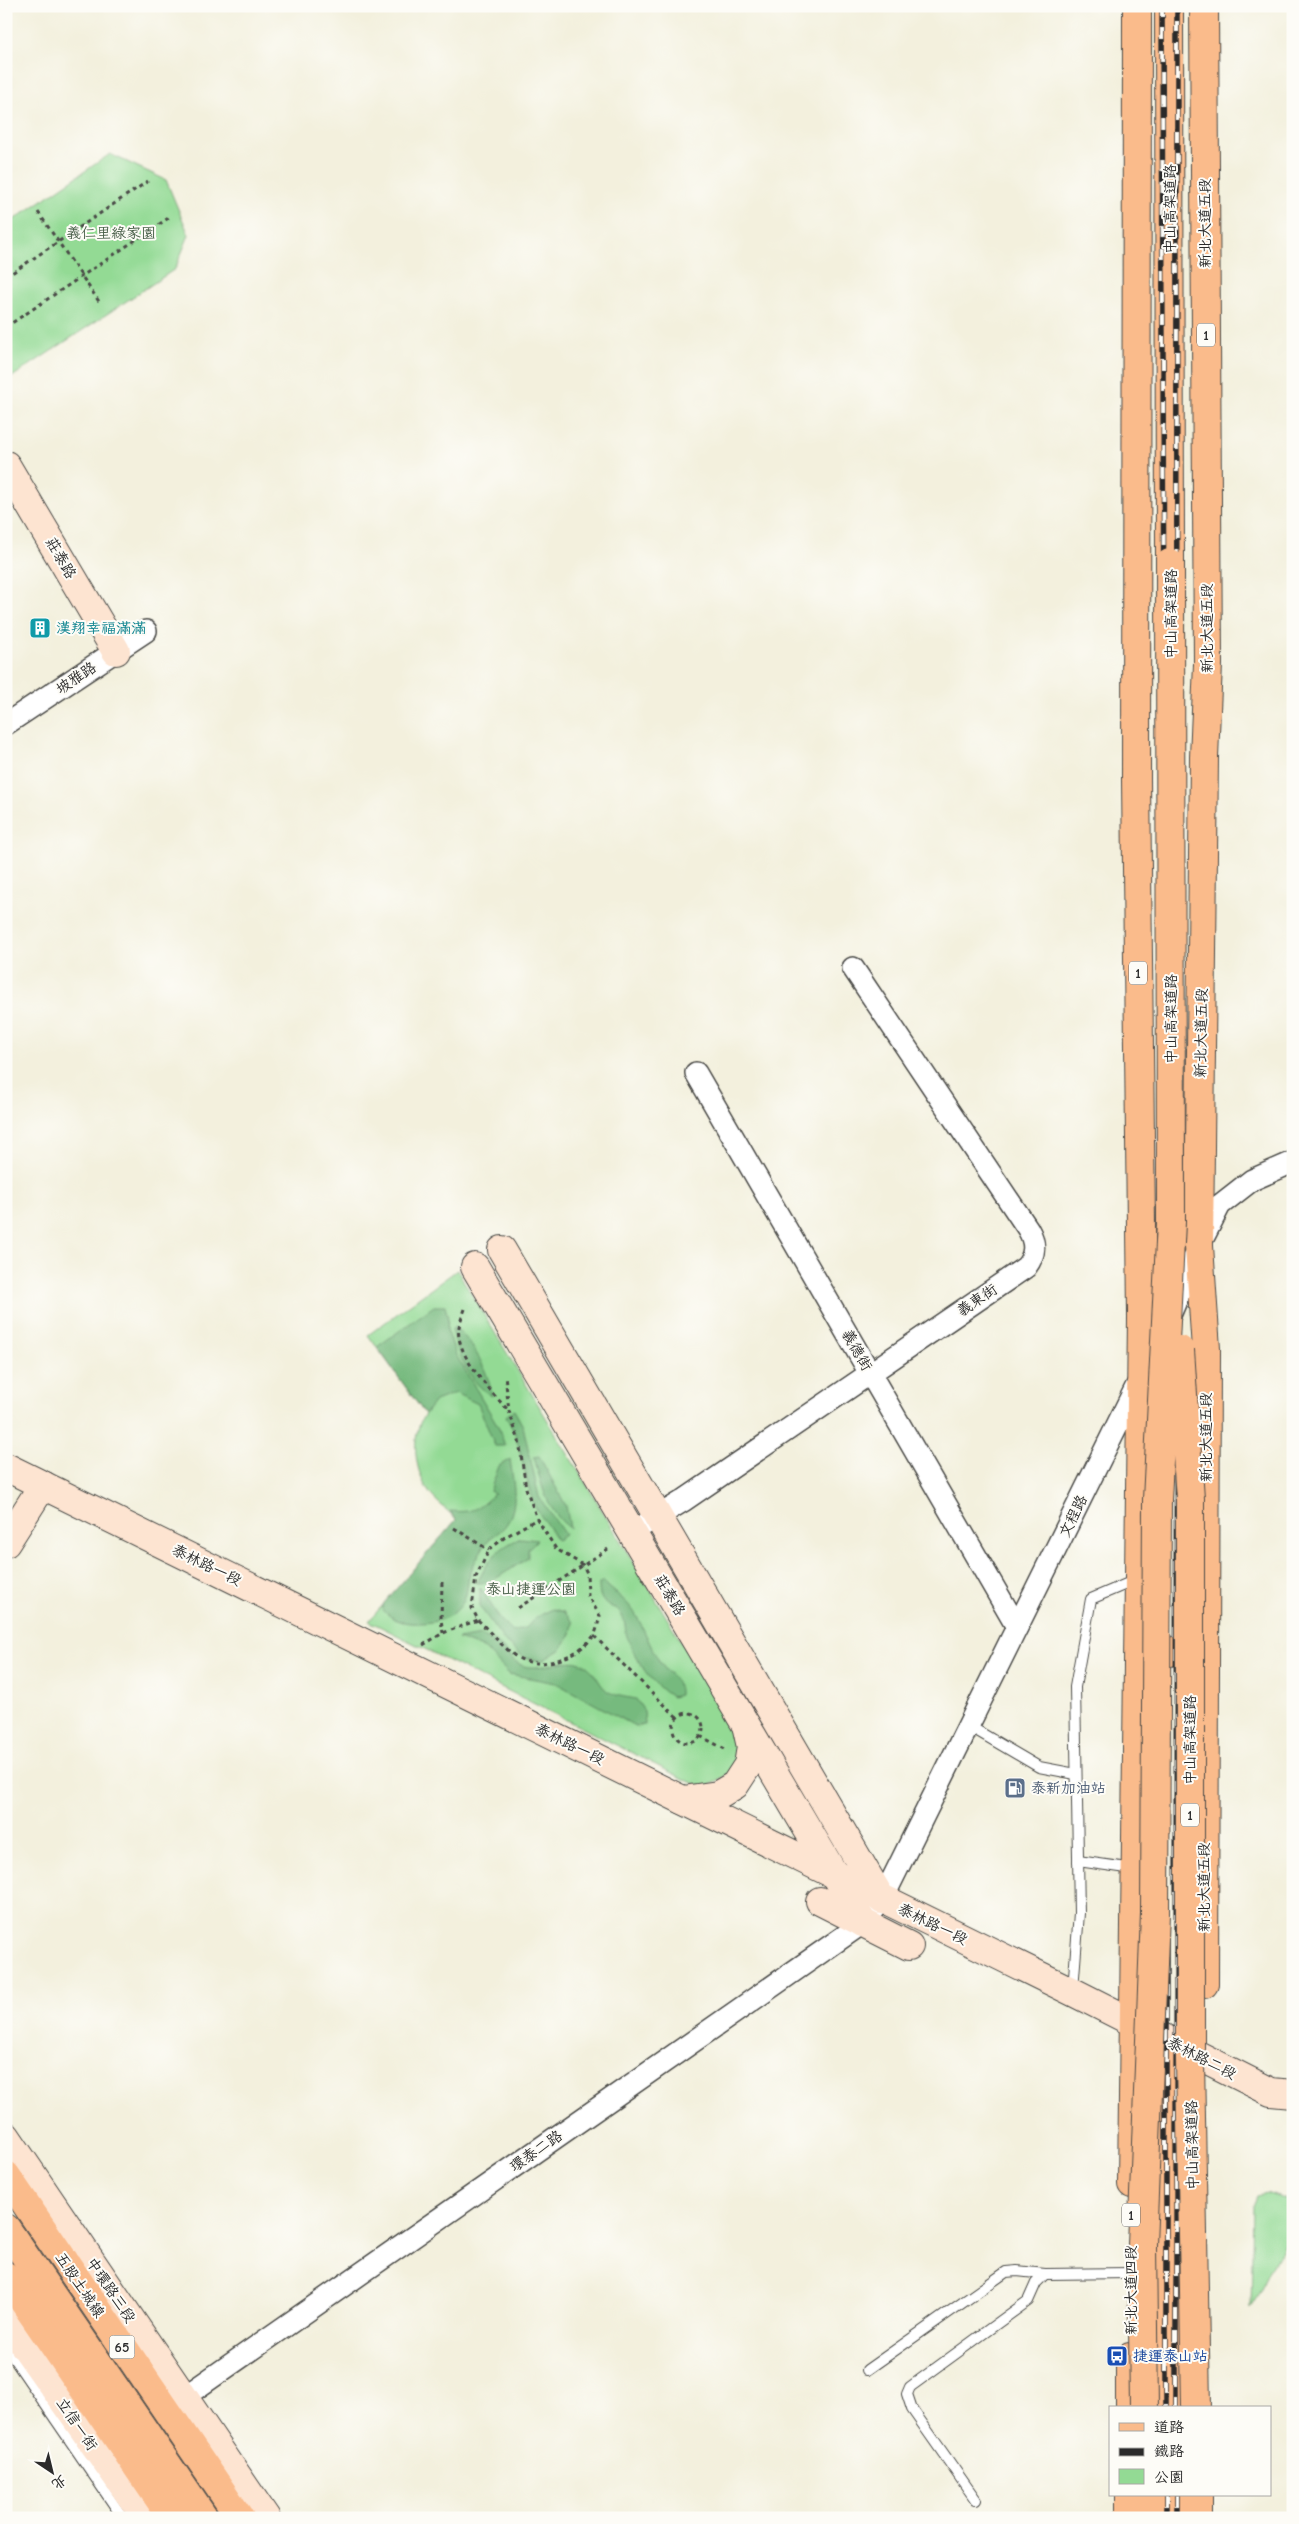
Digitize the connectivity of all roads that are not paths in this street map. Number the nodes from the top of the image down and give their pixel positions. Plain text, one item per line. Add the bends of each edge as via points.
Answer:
1 (1137, 6) edge
2 (1169, 6) edge
3 (1204, 6) edge
4 (6, 465) edge
5 (146, 631) dead end
6 (116, 651) junction
7 (1137, 713) junction
8 (6, 724) edge
9 (1205, 730) junction
10 (853, 968) dead end
11 (696, 1073) dead end
12 (1293, 1162) edge
13 (1171, 1222) junction
14 (1199, 1246) junction
15 (870, 1373) junction
16 (1141, 1377) junction
17 (6, 1467) edge
18 (42, 1485) junction
19 (658, 1516) junction
20 (632, 1532) junction
21 (6, 1543) edge
22 (1139, 1578) junction
23 (1018, 1627) junction
24 (1138, 1672) junction
25 (1206, 1673) junction
26 (746, 1723) junction
27 (969, 1726) junction
28 (1076, 1774) junction
29 (683, 1800) junction
30 (1078, 1861) junction
31 (1135, 1869) junction
32 (836, 1875) junction
33 (882, 1900) junction
34 (820, 1901) dead end
35 (864, 1923) junction
36 (909, 1946) dead end
37 (1073, 1992) junction
38 (1134, 2023) junction
39 (1203, 2059) junction
40 (1170, 2075) junction
41 (1282, 2093) edge
42 (6, 2136) edge
43 (6, 2175) edge
44 (6, 2220) edge
45 (14, 2237) edge
46 (1131, 2273) junction
47 (1045, 2274) junction
48 (6, 2276) edge
49 (6, 2320) edge
50 (6, 2347) edge
51 (867, 2370) dead end
52 (184, 2397) junction
53 (1130, 2406) edge
54 (1144, 2406) edge
55 (1171, 2406) edge
56 (1196, 2406) edge
57 (1209, 2406) edge
58 (1130, 2496) edge
59 (1145, 2496) edge
60 (1196, 2496) edge
61 (1210, 2496) edge
62 (976, 2500) dead end
63 (1178, 2511) edge
64 (123, 2518) edge
65 (146, 2518) edge
66 (172, 2518) edge
67 (204, 2518) edge
68 (240, 2518) edge
69 (266, 2518) edge
70 (1130, 2518) edge
71 (1145, 2518) edge
72 (1211, 2518) edge

1 - 7 main road, 1
2 - 13 main road, 中山高架道路 / 1, bridge
3 - 9 main road, 新北大道五段 / 1 via 1208,654
4 - 6 street, 莊泰路
5 - 6 street, 坡雅路
6 - 8 street, 坡雅路
7 - 9 main road via 1147,747 1160,756 1177,754
7 - 16 main road, 1
9 - 14 main road, 新北大道五段 / 1
10 - 15 street, 義東街 via 1028,1229 1035,1249 1033,1259 1026,1267
11 - 15 street, 義德街
12 - 14 street, 文程路 via 1252,1180 1220,1205
13 - 54 main road, 中山高架道路 / 1, bridge via 1158,1500 1155,1913 1142,2245
13 - 56 main road, 中山高架道路 / 1, bridge via 1190,1499 1190,2059
14 - 16 street, 文程路 via 1165,1329
14 - 25 main road, 新北大道五段 / 1 via 1206,1349
15 - 19 street, 義東街
15 - 23 street, 義德街
16 - 22 main road, 1
16 - 23 street, 文程路
17 - 18 street, 泰林路一段
18 - 21 street
18 - 29 street, 泰林路一段
19 - 20 street, 義東街
19 - 20 street, 莊泰路 via 489,1258
19 - 33 street, 莊泰路
20 - 26 street, 莊泰路
22 - 24 main road, 1
22 - 28 lane via 1091,1599 1076,1687
23 - 27 street, 文程路
24 - 25 main road via 1162,1653 1172,1650 1194,1657
24 - 31 main road, 1
25 - 39 main road, 新北大道五段 / 1
26 - 29 street via 751,1747 748,1765 735,1785 718,1795
26 - 32 street, 莊泰路
27 - 28 lane via 1039,1768
27 - 33 street, 文程路
28 - 30 lane
29 - 32 street, 泰林路一段
30 - 31 lane
30 - 37 lane via 1080,1913
31 - 38 main road, 1
32 - 33 street, 泰林路一段
32 - 35 street, 莊泰路
33 - 35 street, 環泰二路
33 - 37 street, 泰林路一段
34 - 35 street, 泰林路一段
35 - 36 street, 泰林路一段
35 - 52 street, 環泰二路
37 - 38 street, 泰林路一段
38 - 39 street, 泰林路二段
38 - 40 main road
38 - 46 main road, 新北大道四段 / 1
39 - 40 main road
39 - 41 street, 泰林路二段
39 - 57 main road, 1
40 - 55 main road
42 - 52 street, 中環路三段
43 - 68 main road, 五股土城線 / 65
44 - 45 main road
45 - 67 main road
46 - 47 lane
46 - 53 main road, 新北大道四段 / 1
47 - 51 lane via 1017,2270 1006,2272
47 - 62 lane via 1036,2283 1028,2301 916,2380 907,2394 912,2409
48 - 66 main road
49 - 65 street
50 - 64 lane, 立信一街
52 - 69 street, 中環路三段
58 - 70 main road
59 - 71 main road
60 - 63 main road
61 - 72 main road

